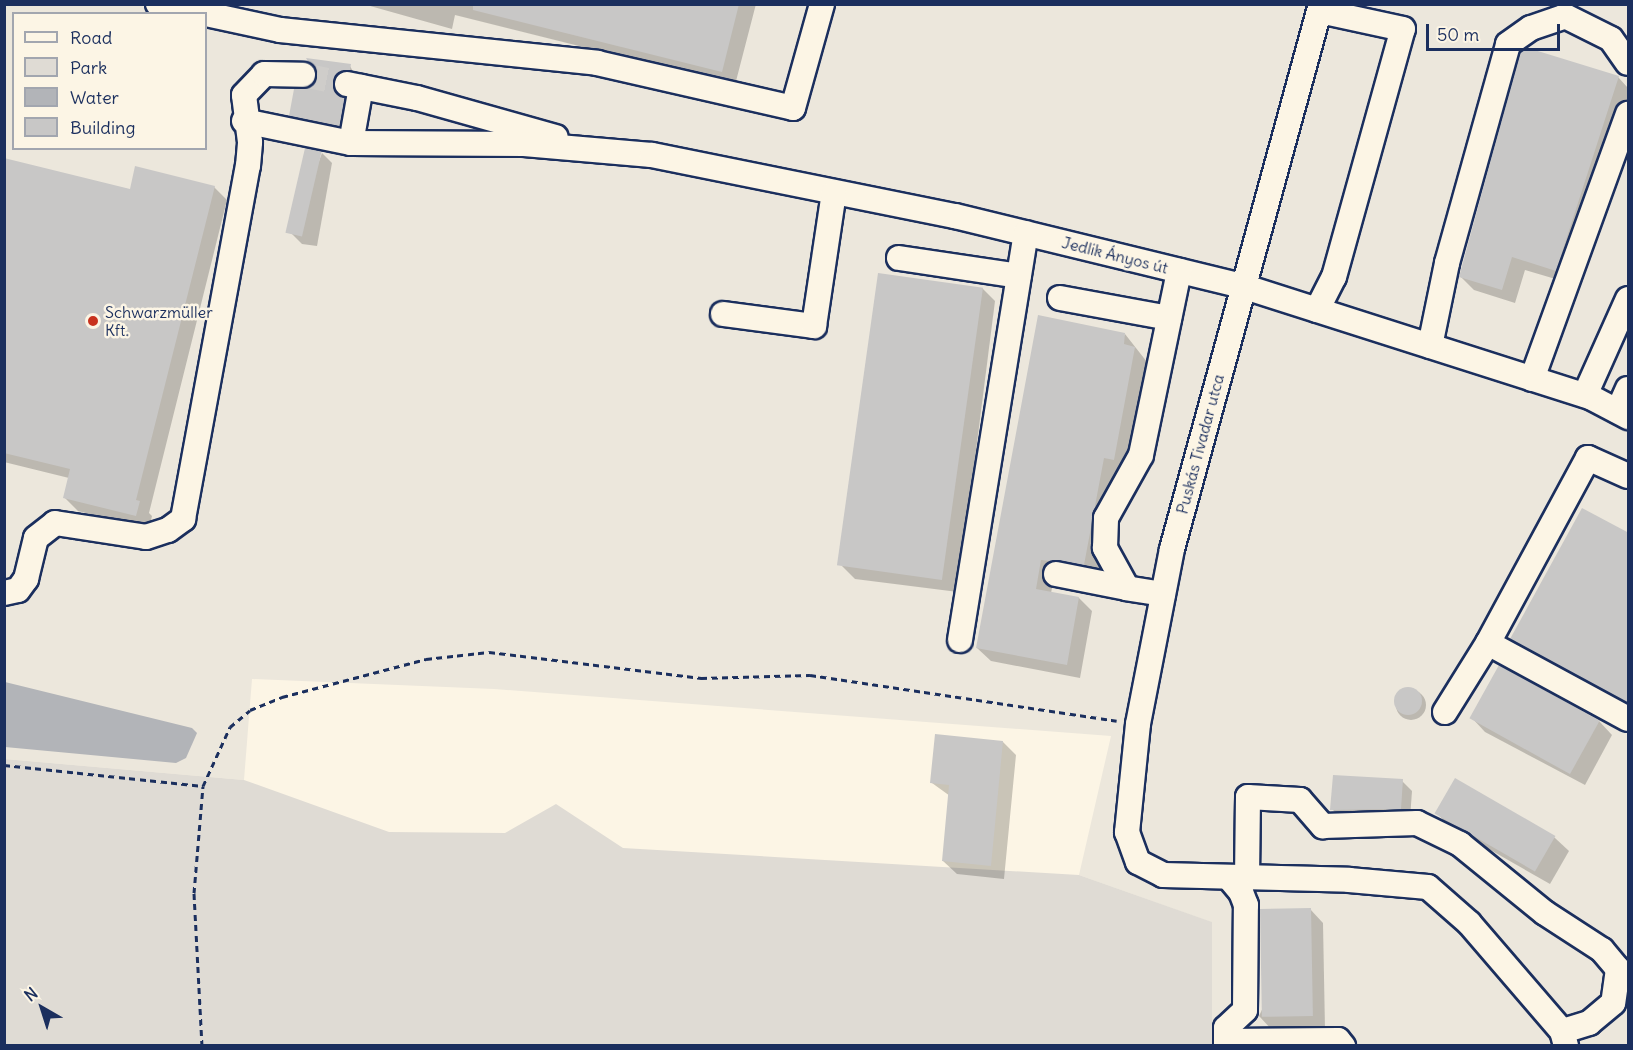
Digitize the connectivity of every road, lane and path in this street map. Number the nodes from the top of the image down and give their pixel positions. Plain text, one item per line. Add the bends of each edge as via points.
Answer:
1 (158, 4) edge
2 (822, 4) edge
3 (1320, 8) edge
4 (192, 12) edge
5 (207, 15) edge
6 (1629, 63) edge
7 (303, 75) tunnel mouth
8 (1629, 114) edge
9 (244, 122) junction
10 (351, 144) junction
11 (587, 148) junction
12 (834, 192) junction
13 (1026, 233) junction
14 (899, 258) dead end
15 (1179, 271) junction
16 (1018, 276) junction
17 (1242, 286) junction
18 (1060, 298) dead end
19 (1629, 299) edge
20 (1317, 310) junction
21 (723, 314) dead end
22 (1170, 318) junction
23 (1430, 346) junction
24 (1532, 379) junction
25 (1629, 389) edge
26 (1585, 395) junction
27 (1624, 414) edge
28 (1629, 476) edge
29 (1056, 574) dead end
30 (1127, 588) junction
31 (4, 593) edge
32 (1163, 594) junction
33 (960, 640) dead end
34 (1488, 643) junction
35 (1445, 712) dead end
36 (1629, 718) edge
37 (1138, 724) junction
38 (4, 765) edge
39 (203, 786) junction
40 (1239, 879) junction
41 (1564, 1038) edge
42 (1226, 1043) edge
43 (202, 1046) edge
44 (1343, 1046) edge

1 - 4 street
2 - 5 street via 793,108 597,63 280,30
3 - 17 street, Puskás Tivadar utca
3 - 20 street via 1402,29 1334,277
6 - 23 street via 1611,39 1565,16 1531,28 1508,44 1448,263
7 - 9 street via 275,72 252,83 244,95
8 - 24 street
9 - 10 street
9 - 31 street via 250,142 248,166 183,519 168,530 146,537 55,523 36,538 26,579 18,590
10 - 11 street via 496,143
10 - 11 street via 354,86 473,112
11 - 12 street, Jedlik Ányos út via 652,155
12 - 13 street, Jedlik Ányos út
12 - 21 street via 814,326
13 - 15 street, Jedlik Ányos út
13 - 16 street
14 - 16 street
15 - 17 street, Jedlik Ányos út
15 - 22 street
16 - 33 street
17 - 20 street, Jedlik Ányos út
17 - 32 street, Puskás Tivadar utca
18 - 22 street
19 - 26 street
20 - 23 street, Jedlik Ányos út
22 - 30 street via 1141,455 1106,518 1105,548
23 - 24 street, Jedlik Ányos út
24 - 26 street, Jedlik Ányos út
25 - 27 street
26 - 27 street, Jedlik Ányos út
28 - 34 street via 1588,458
29 - 30 street
30 - 32 street
32 - 37 street, Puskás Tivadar utca
34 - 35 street
34 - 36 street
37 - 39 path via 810,675 701,678 489,652 426,658 282,697 249,710 230,727
37 - 40 street, Puskás Tivadar utca via 1127,831 1138,862 1162,875
38 - 39 path
39 - 43 path via 194,893
40 - 41 street via 1349,880 1428,887 1469,923
40 - 41 street via 1248,797 1300,800 1323,826 1417,823 1460,844 1545,913 1602,950 1618,969 1613,1003
40 - 42 street via 1246,905 1245,1011 1226,1028
42 - 44 street via 1338,1040

